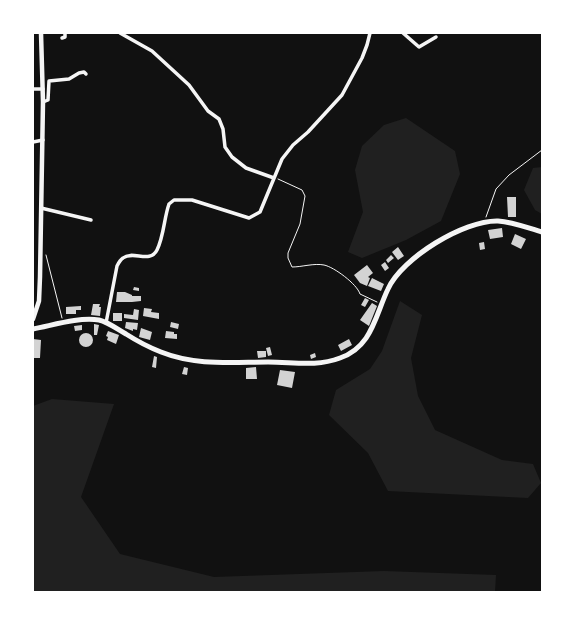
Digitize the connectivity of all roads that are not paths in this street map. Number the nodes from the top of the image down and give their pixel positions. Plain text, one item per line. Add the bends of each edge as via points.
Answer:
1 (41, 33) edge
2 (65, 33) edge
3 (120, 33) edge
4 (370, 33) edge
5 (403, 33) edge
6 (436, 37) dead end
7 (62, 38) dead end
8 (86, 74) dead end
9 (33, 89) edge
10 (43, 89) junction
11 (43, 102) junction
12 (43, 140) junction
13 (33, 142) edge
14 (274, 178) junction
15 (41, 208) junction
16 (91, 220) dead end
17 (542, 232) edge
18 (33, 319) edge
19 (106, 323) junction
20 (33, 329) edge

1 - 10 street
2 - 7 street via 65,37
3 - 14 street via 152,51 189,85 208,111 219,119 225,147 232,157 246,168
4 - 14 street via 362,58 342,95 292,145 282,159
5 - 6 street via 419,47
8 - 11 street via 84,72 70,79 49,81 48,100
9 - 10 street
10 - 11 street
11 - 12 street
12 - 13 street
12 - 15 street
14 - 19 street via 260,212 249,218 192,200 174,200 169,204 158,249 154,255 127,256 122,258 117,266
15 - 16 street
15 - 18 street via 39,301
17 - 19 main road via 497,221 484,223 442,239 421,254 392,282 364,344 350,354 317,364 221,364 178,358 147,346
19 - 20 main road via 99,320 75,321

